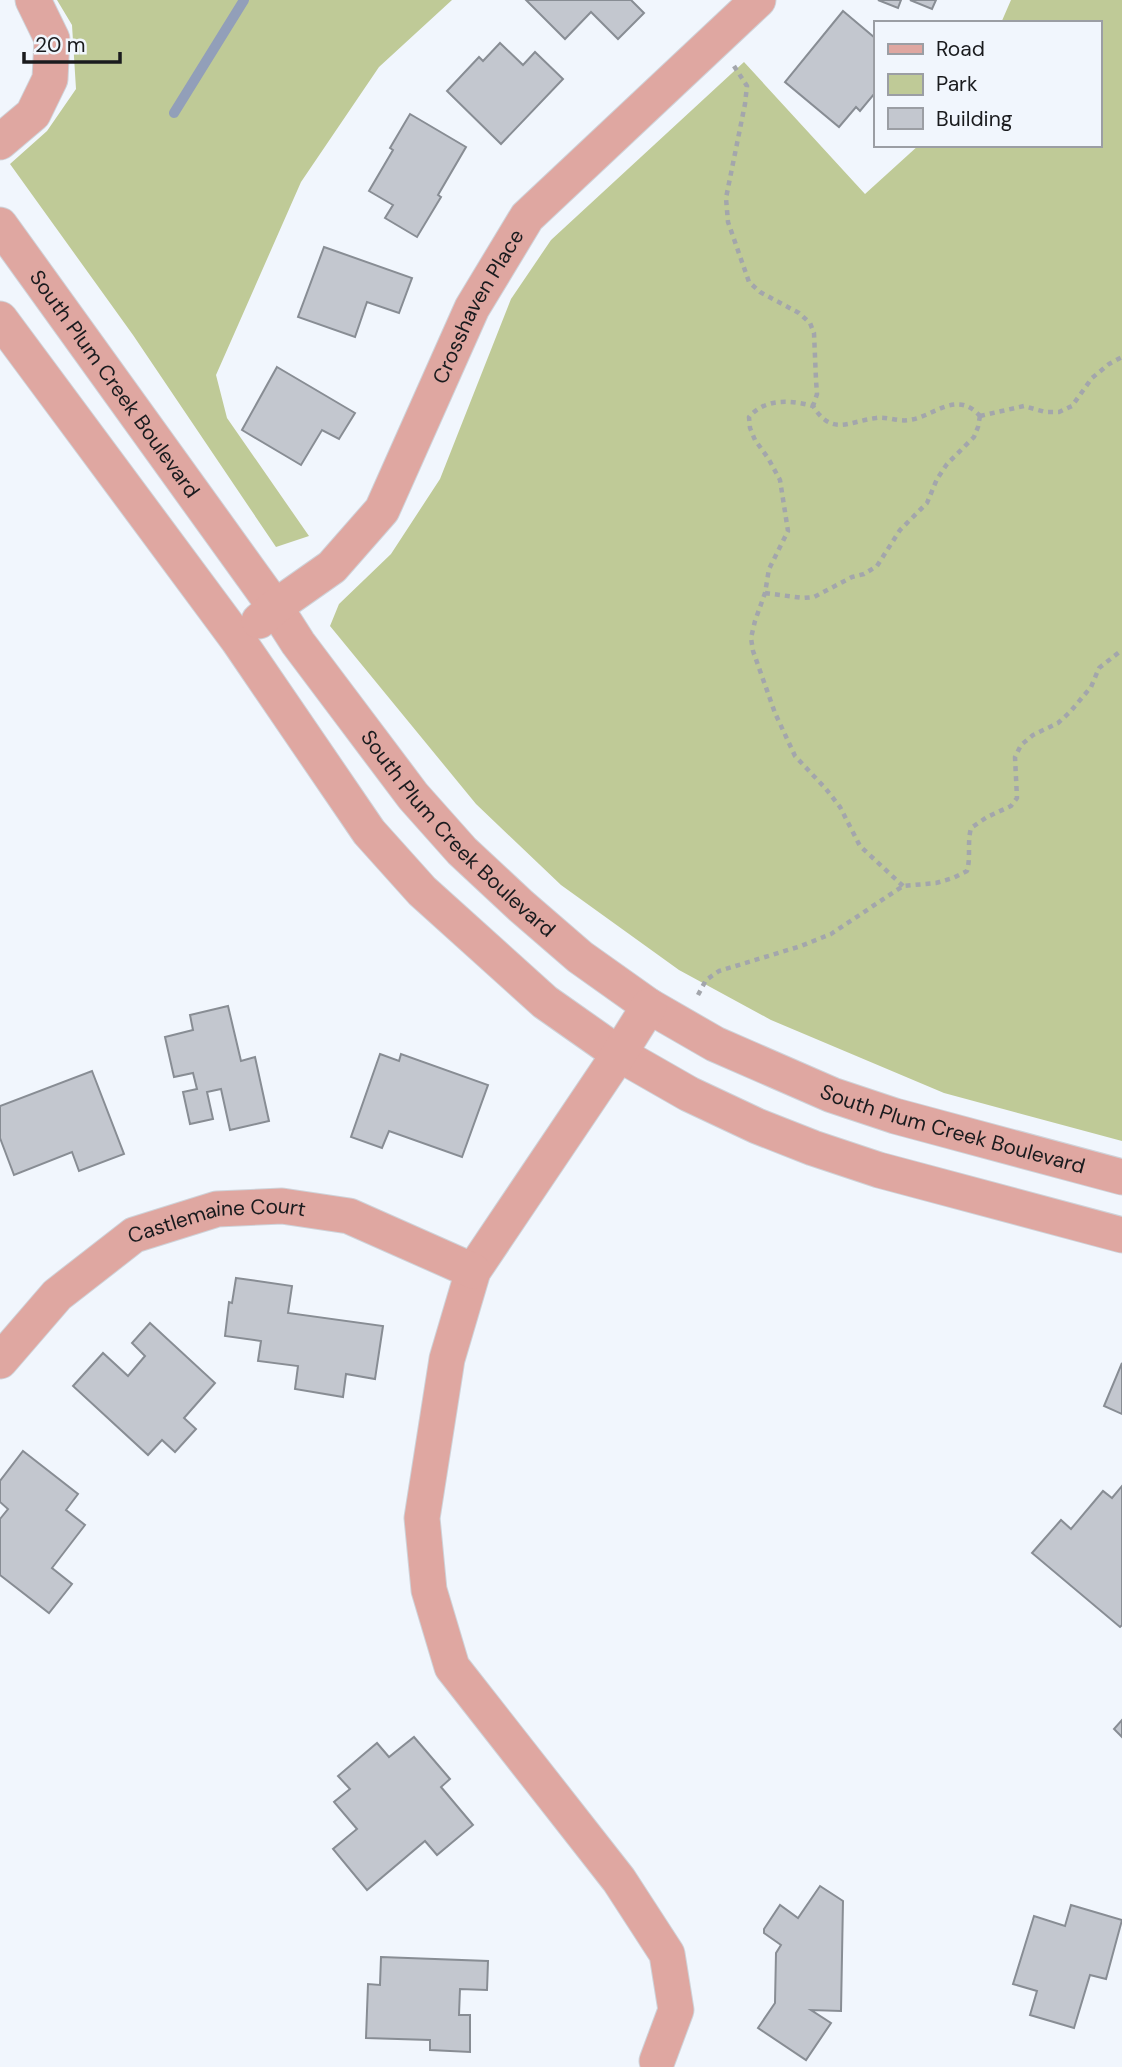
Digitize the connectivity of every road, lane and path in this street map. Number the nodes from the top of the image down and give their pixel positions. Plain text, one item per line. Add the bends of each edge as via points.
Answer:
1 (33, 0) edge
2 (758, 0) edge
3 (713, 43) junction
4 (0, 142) edge
5 (0, 225) edge
6 (0, 319) edge
7 (1122, 357) edge
8 (813, 406) junction
9 (980, 416) junction
10 (765, 593) junction
11 (275, 607) junction
12 (238, 640) junction
13 (1122, 650) edge
14 (904, 886) junction
15 (707, 1000) dead end
16 (649, 1006) junction
17 (619, 1054) junction
18 (1122, 1177) edge
19 (1122, 1236) edge
20 (473, 1271) junction
21 (0, 1361) edge
22 (657, 2061) dead end

1 - 4 street via 52,38 50,79 33,114
2 - 3 street, Crosshaven Place
3 - 8 path via 747,86 726,198 728,222 749,282 810,323 817,394
3 - 11 street, Crosshaven Place via 527,217 472,308 382,510 332,567
5 - 11 street, South Plum Creek Boulevard
6 - 12 street
7 - 9 path via 1092,378 1072,406 1059,412 1024,406
8 - 9 path via 830,424 846,425 878,417 909,421 961,404
8 - 10 path via 774,402 755,409 749,417 755,440 780,480 787,517 788,531 769,569
9 - 10 path via 974,437 947,464 927,503 900,530 877,566 814,597
10 - 14 path via 751,638 752,651 786,739 795,756 840,807 860,846
11 - 12 street, Crosshaven Place
11 - 16 street, South Plum Creek Boulevard via 413,796 462,851 580,957
12 - 17 street via 369,832 422,891 545,1002
13 - 14 path via 1099,668 1091,687 1070,712 1021,746 1015,757 1017,798 971,828 967,871 936,883
14 - 15 path via 831,934 719,971 706,980 697,995
16 - 17 street
16 - 18 street, South Plum Creek Boulevard via 715,1044 832,1095
17 - 19 street via 689,1094 813,1148
17 - 20 street
20 - 21 street, Castlemaine Court via 349,1216 282,1206 217,1209 134,1235 57,1295
20 - 22 street via 447,1359 422,1518 429,1590 452,1667 620,1880 667,1954 676,2010

